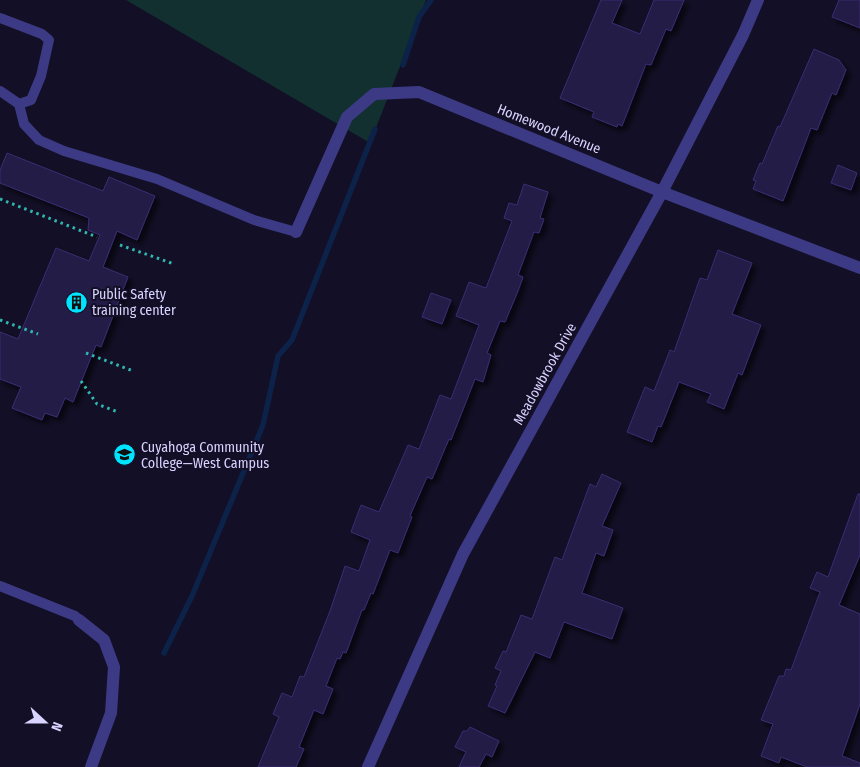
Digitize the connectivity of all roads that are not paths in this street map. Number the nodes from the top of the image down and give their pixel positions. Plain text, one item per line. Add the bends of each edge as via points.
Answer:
1 (758, 0) edge
2 (0, 18) edge
3 (0, 91) edge
4 (19, 104) junction
5 (662, 192) junction
6 (296, 232) joint
7 (860, 268) edge
8 (0, 586) edge
9 (79, 620) joint
10 (91, 767) edge
11 (368, 767) edge

1 - 5 street, Meadowbrook Drive
2 - 4 lane via 42,34 49,40 41,76 31,100
3 - 4 lane
4 - 6 lane via 24,124 39,140 64,151 157,179 254,220
5 - 6 street, Homewood Avenue via 419,92 374,94 347,117
5 - 7 street, Homewood Avenue
5 - 11 street, Meadowbrook Drive via 463,554
8 - 9 lane
9 - 10 street via 104,640 114,667 112,713

